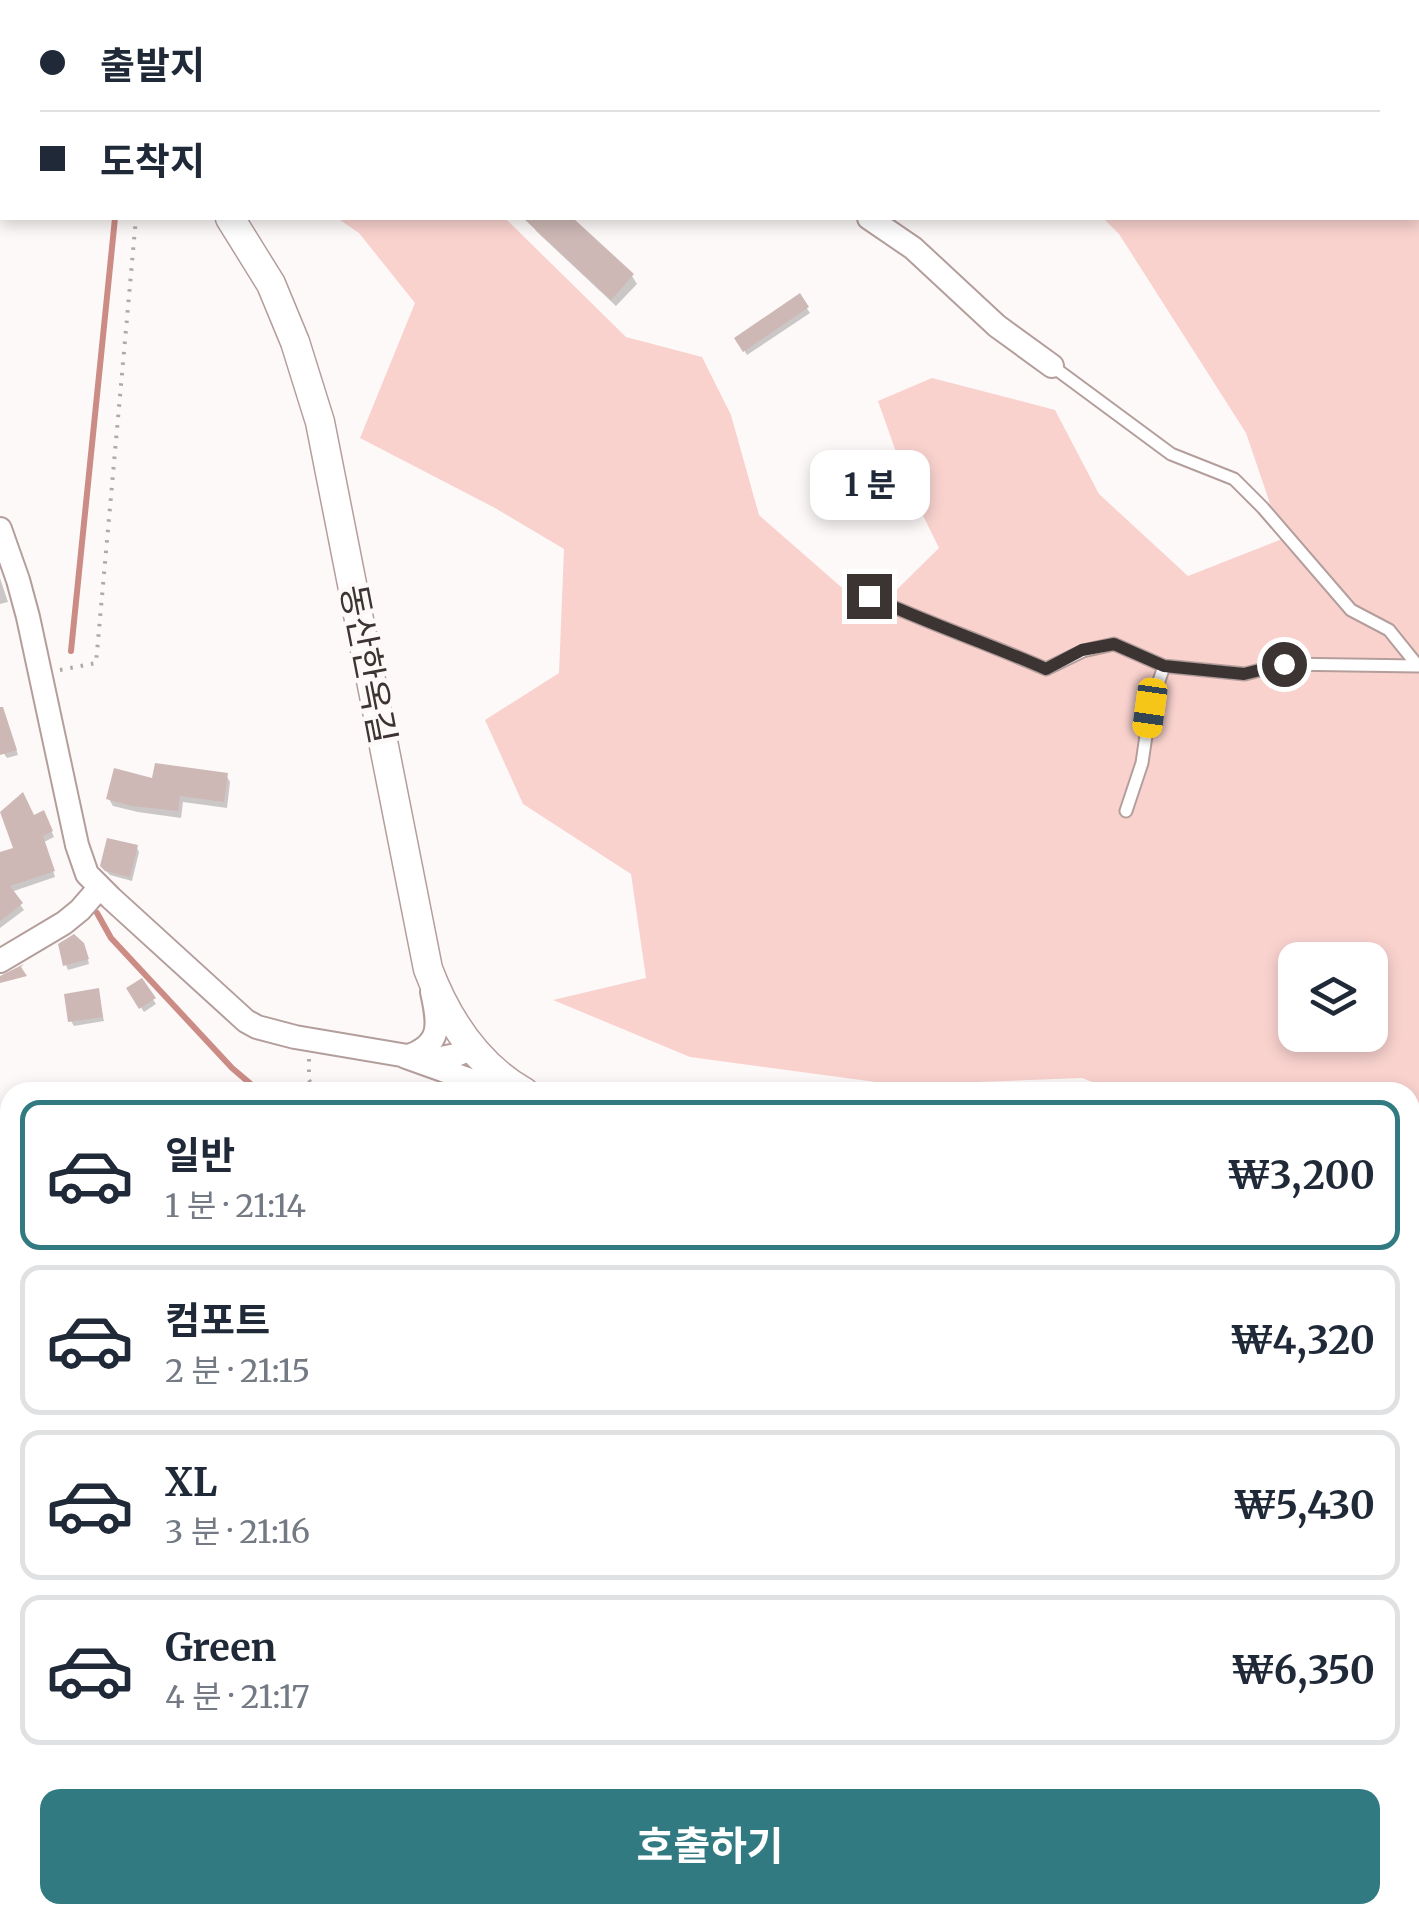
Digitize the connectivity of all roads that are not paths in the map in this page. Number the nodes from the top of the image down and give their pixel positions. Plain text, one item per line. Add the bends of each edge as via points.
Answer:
1 (231, 220) edge
2 (872, 220) edge
3 (1052, 366) joint
4 (3, 544) edge
5 (869, 596) dead end
6 (1164, 666) junction
7 (1126, 811) dead end
8 (100, 887) junction
9 (0, 961) edge
10 (428, 969) junction
11 (473, 1048) junction
12 (406, 1057) junction
13 (476, 1082) edge
14 (508, 1082) edge

1 - 10 street, 동산한옥길 via 271,284 320,422
2 - 3 street
3 - 6 lane via 1171,454 1234,479 1351,610 1389,630 1418,666 1284,664 1244,674
4 - 8 street via 18,580 81,860
5 - 6 lane via 1046,669 1082,650 1114,644
6 - 7 lane
8 - 9 street via 64,923
8 - 12 street via 246,1021 269,1032
10 - 11 street, 동산한옥길 via 448,1015
10 - 12 street via 436,1033 428,1047
11 - 12 street via 431,1060
11 - 14 street, 동산한옥길
12 - 13 street

